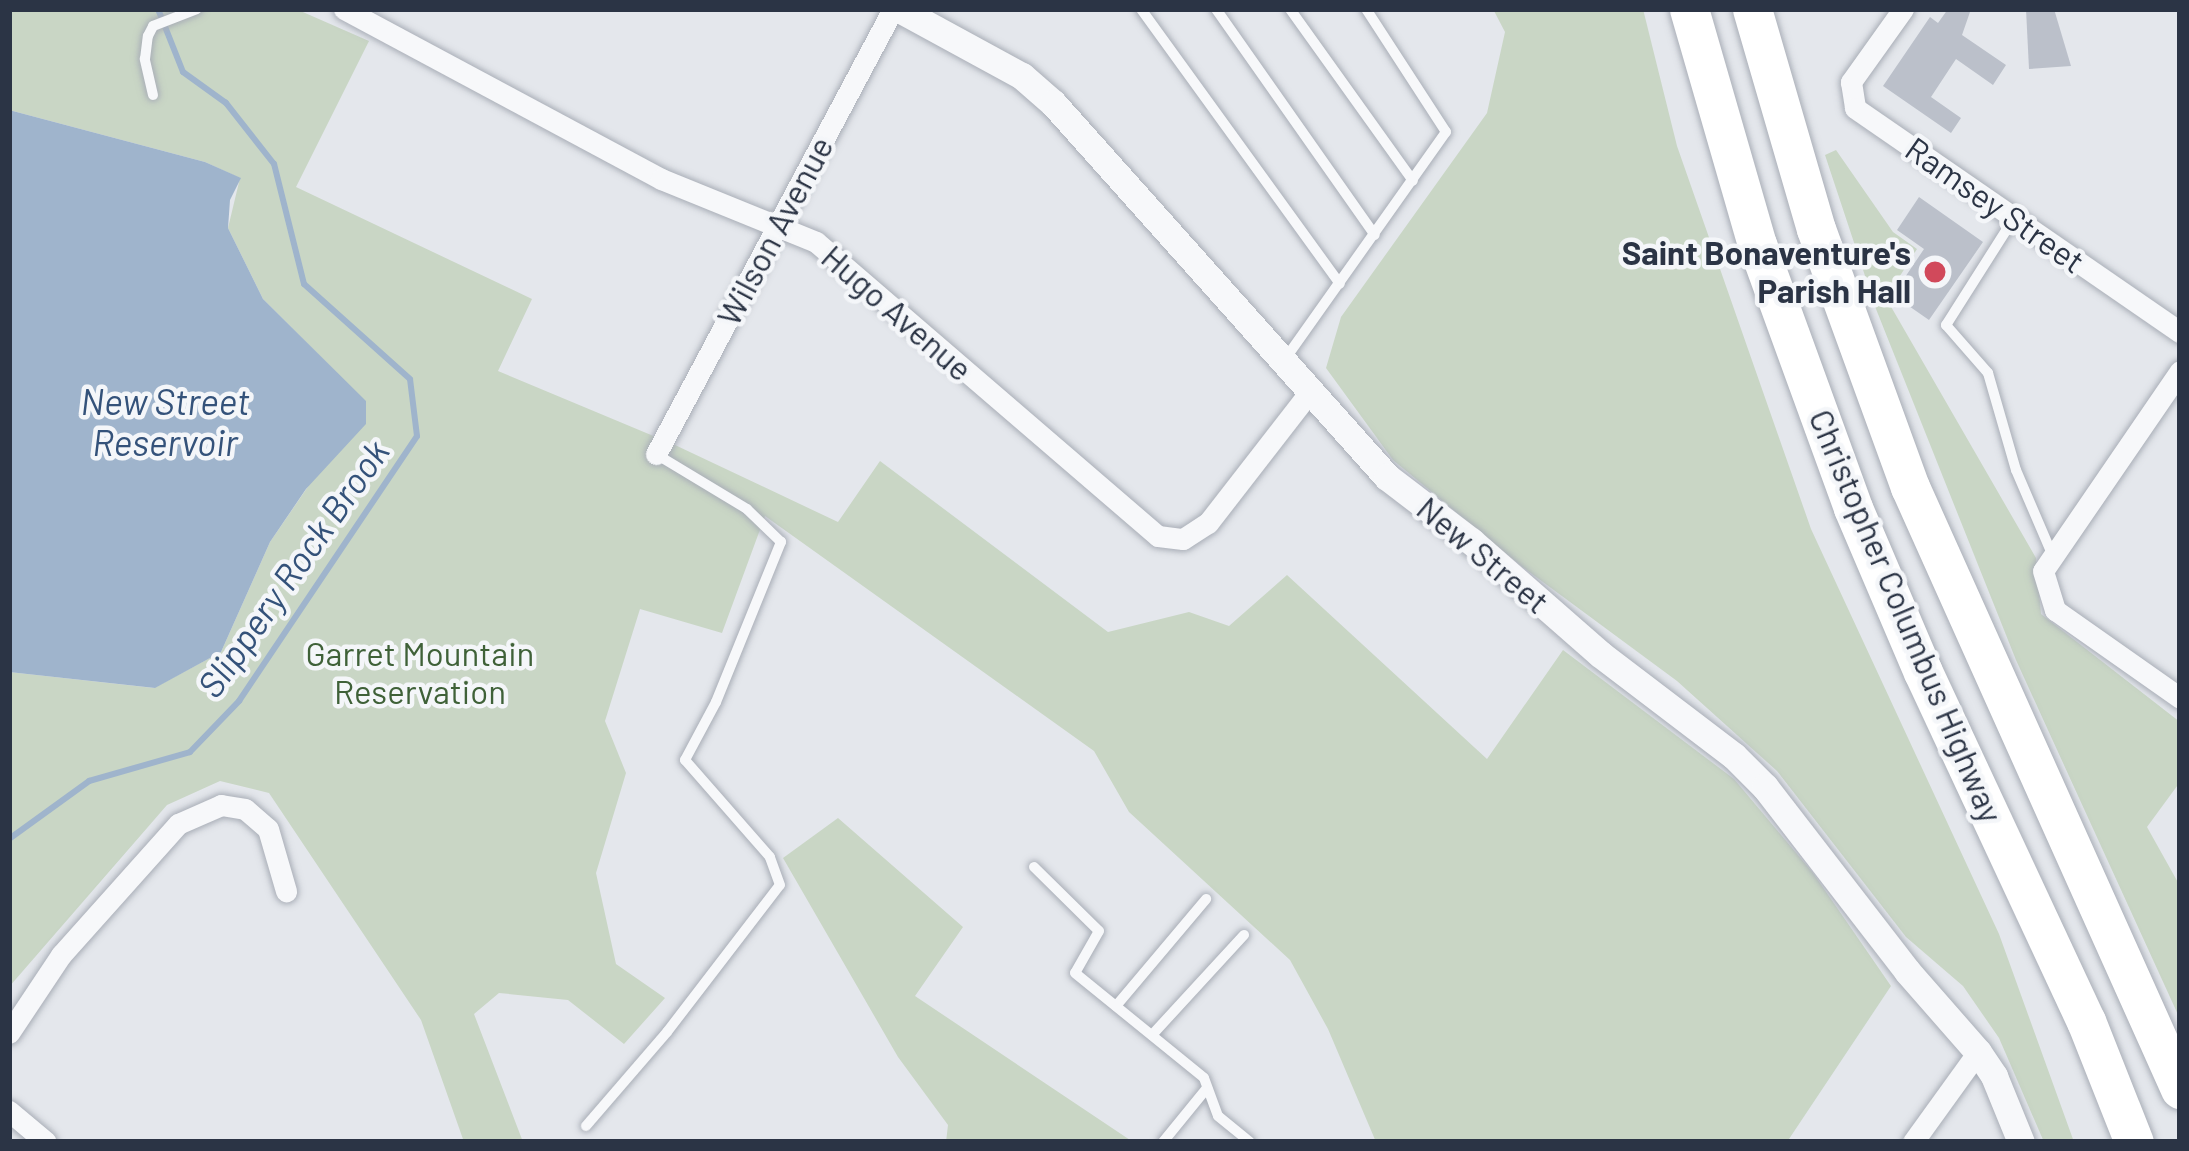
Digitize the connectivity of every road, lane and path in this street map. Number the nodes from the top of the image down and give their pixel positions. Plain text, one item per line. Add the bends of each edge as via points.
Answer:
1 (197, 9) edge
2 (344, 9) edge
3 (896, 9) edge
4 (1142, 9) edge
5 (1216, 9) edge
6 (1290, 9) edge
7 (1366, 9) edge
8 (1689, 9) edge
9 (1752, 9) edge
10 (1903, 9) edge
11 (153, 95) dead end
12 (1413, 181) junction
13 (2014, 218) junction
14 (777, 227) junction
15 (1375, 235) junction
16 (1340, 284) junction
17 (2180, 332) edge
18 (1282, 364) junction
19 (2180, 371) edge
20 (1307, 394) junction
21 (656, 454) joint
22 (2058, 546) junction
23 (2180, 698) edge
24 (1034, 867) dead end
25 (286, 891) dead end
26 (1206, 899) dead end
27 (1244, 935) dead end
28 (1116, 1006) junction
29 (9, 1033) edge
30 (1152, 1035) junction
31 (1978, 1052) junction
32 (1207, 1088) junction
33 (2180, 1088) edge
34 (9, 1112) edge
35 (586, 1126) dead end
36 (46, 1142) edge
37 (1163, 1142) edge
38 (1250, 1142) edge
39 (1913, 1142) edge
40 (2021, 1142) edge
41 (2134, 1142) edge

1 - 11 lane via 153,26 145,59
2 - 14 street, Hugo Avenue via 661,178
3 - 14 street, Wilson Avenue
3 - 18 street, New Street via 1022,76 1053,103
4 - 16 lane
5 - 15 lane
6 - 12 lane
7 - 12 lane via 1446,132
8 - 41 highway, Christopher Columbus Highway via 1765,266 1853,508
9 - 33 highway, Christopher Columbus Highway via 1816,229 1910,487
10 - 13 street, Ramsey Street via 1851,82 1855,108
12 - 15 lane
13 - 17 street, Ramsey Street
13 - 22 lane via 1946,325 1988,373 2016,470
14 - 20 street, Hugo Avenue via 836,255 1158,536 1192,536 1208,523
14 - 21 street, Wilson Avenue
15 - 16 lane
16 - 18 lane
18 - 20 street, New Street
19 - 22 street
20 - 31 street, New Street via 1387,477 1734,756 1799,825
21 - 35 lane via 748,509 781,542 685,760 770,856 780,885
22 - 23 street via 2043,584 2055,610
24 - 28 lane via 1099,931 1076,973
25 - 29 street via 268,829 245,809 221,805 178,824 61,955
26 - 28 lane
27 - 30 lane
28 - 30 lane
30 - 32 lane
31 - 39 street
31 - 40 street, New Street
32 - 37 lane
32 - 38 lane via 1218,1116
34 - 36 street

